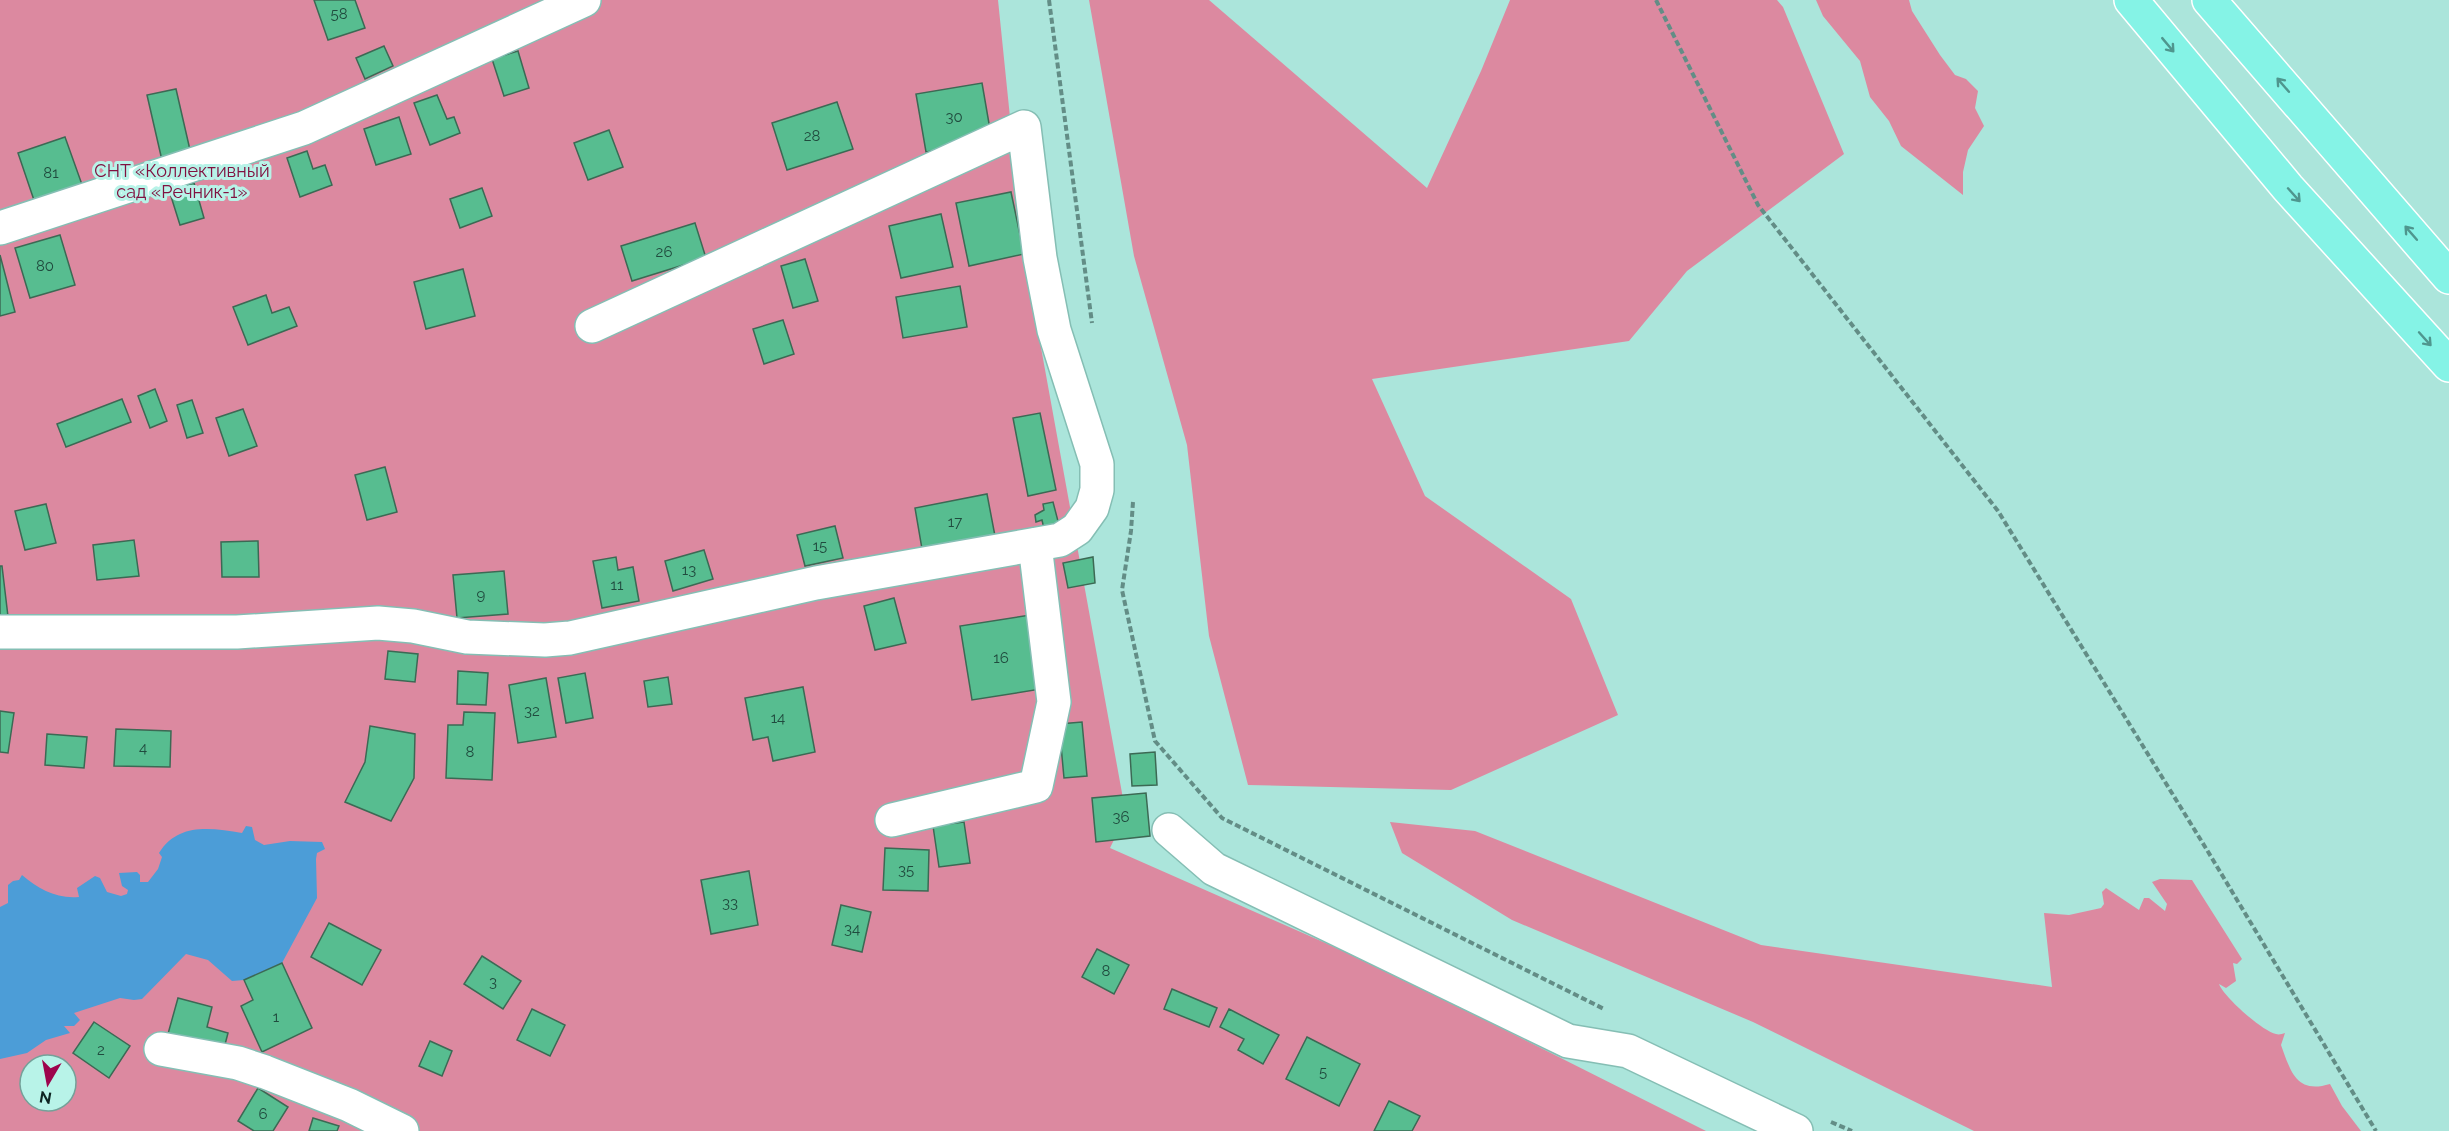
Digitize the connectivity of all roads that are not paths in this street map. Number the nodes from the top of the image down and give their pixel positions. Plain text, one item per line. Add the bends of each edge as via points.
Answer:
1 (584, 0) edge
2 (2131, 0) edge
3 (2209, 0) edge
4 (0, 228) edge
5 (2449, 277) edge
6 (592, 326) dead end
7 (2449, 365) edge
8 (1035, 545) junction
9 (0, 632) edge
10 (892, 820) dead end
11 (1169, 830) dead end
12 (160, 1049) dead end
13 (1810, 1125) edge
14 (402, 1131) edge

1 - 4 street via 304,128
2 -> 7 main road via 2288,188
5 -> 3 main road
6 - 8 street via 1024,127 1040,258 1054,330 1094,450 1097,478 1092,508 1077,529 1060,540
8 - 9 street via 816,583 570,638 467,637 378,622 237,633
8 - 10 street via 1054,702 1036,786
11 - 13 street via 1214,869 1568,1041 1628,1051
12 - 14 street via 247,1066 349,1105

